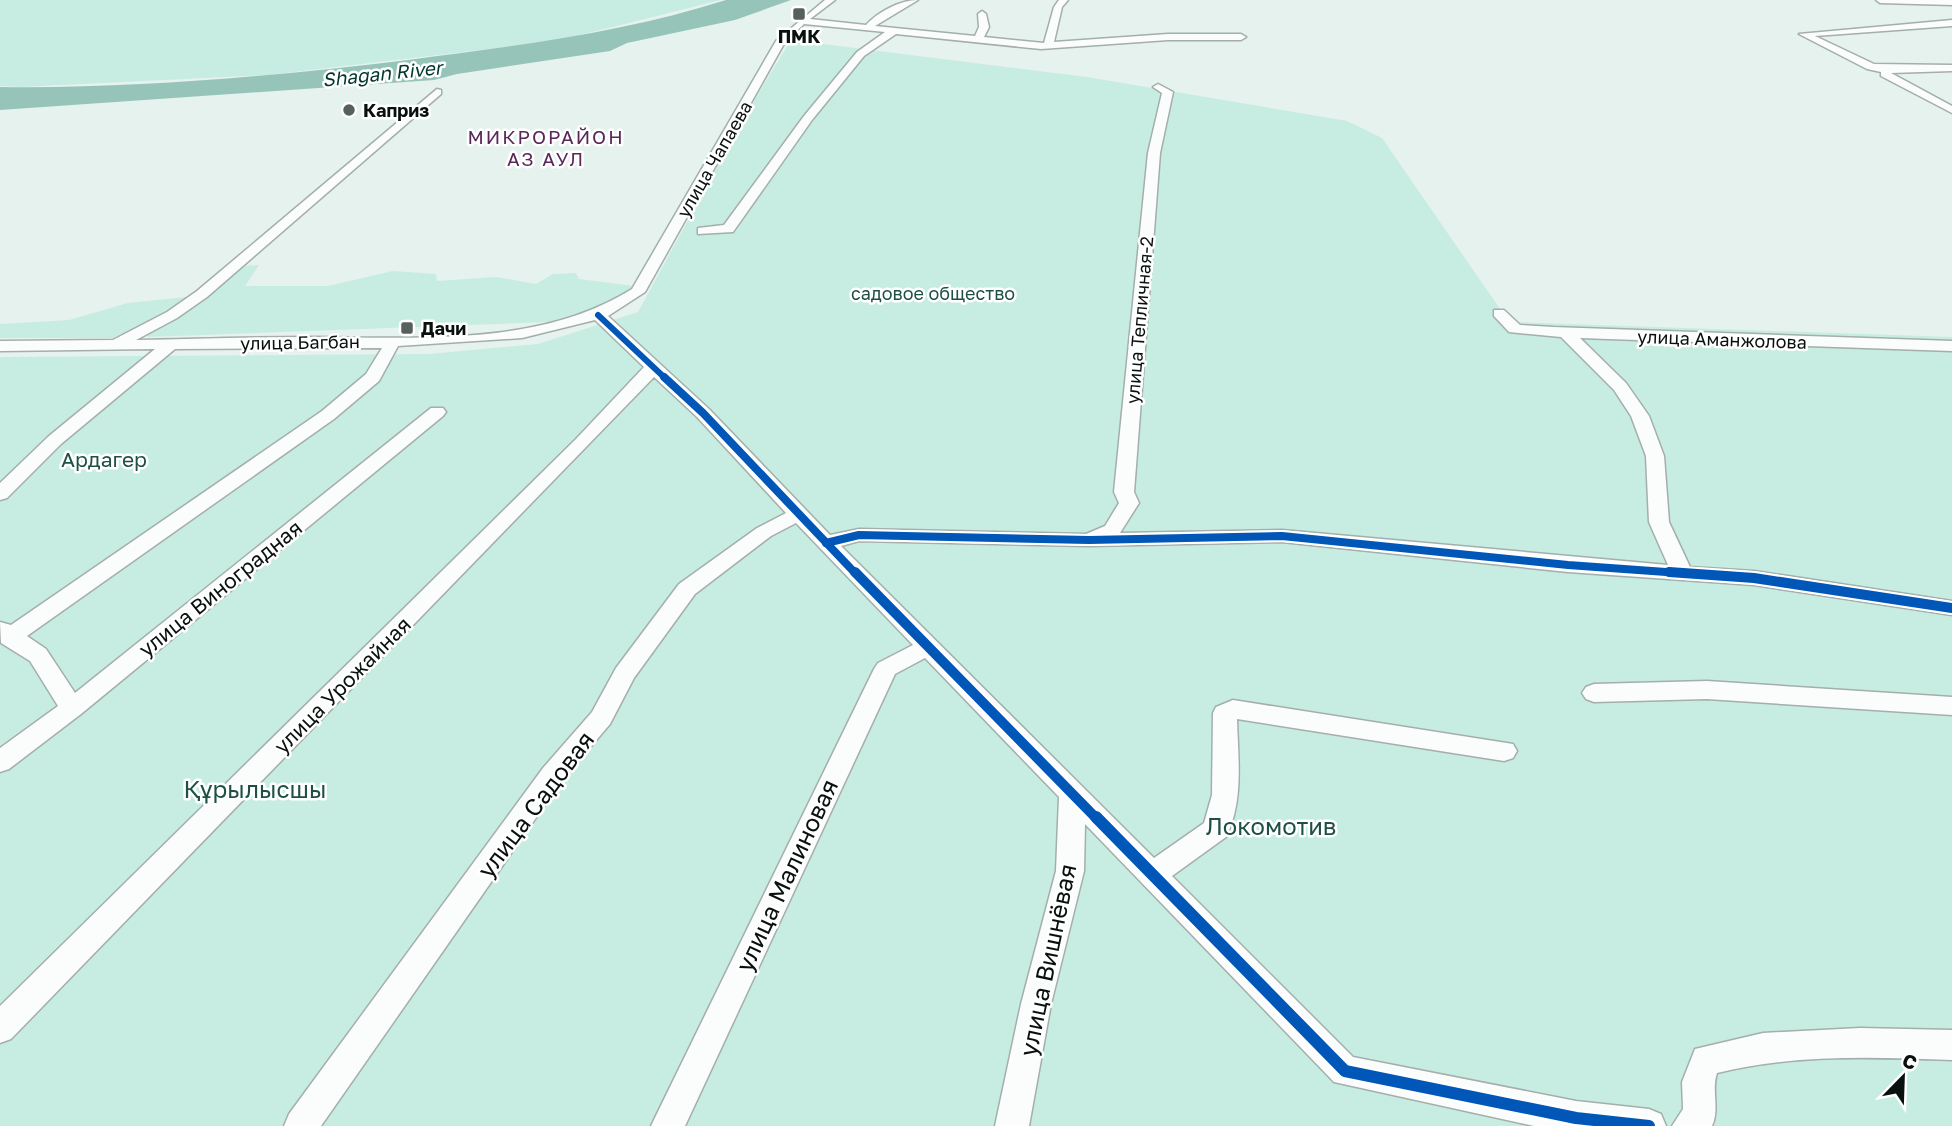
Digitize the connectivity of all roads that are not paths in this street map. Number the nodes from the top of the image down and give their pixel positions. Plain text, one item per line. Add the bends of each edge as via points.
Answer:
1 (831, 0) edge
2 (914, 0) edge
3 (1064, 0) edge
4 (1880, 0) edge
5 (1933, 1) edge
6 (1952, 2) edge
7 (982, 14) dead end
8 (802, 21) junction
9 (1952, 23) edge
10 (869, 27) junction
11 (895, 30) junction
12 (1241, 37) dead end
13 (978, 40) junction
14 (1048, 46) junction
15 (1952, 68) edge
16 (1888, 70) junction
17 (1158, 88) dead end
18 (437, 92) dead end
19 (1952, 110) edge
20 (703, 231) dead end
21 (1499, 313) dead end
22 (598, 315) junction
23 (1566, 333) junction
24 (388, 340) junction
25 (112, 345) junction
26 (170, 345) junction
27 (0, 346) edge
28 (1952, 346) edge
29 (652, 369) junction
30 (438, 412) dead end
31 (0, 494) edge
32 (799, 514) junction
33 (1089, 540) junction
34 (826, 543) junction
35 (1682, 573) junction
36 (1948, 613) edge
37 (5, 632) edge
38 (928, 647) junction
39 (1594, 693) dead end
40 (1952, 706) edge
41 (72, 708) junction
42 (1504, 751) dead end
43 (0, 762) edge
44 (1072, 793) junction
45 (1152, 875) junction
46 (0, 1028) edge
47 (1952, 1045) edge
48 (1535, 1118) edge
49 (301, 1126) edge
50 (668, 1126) edge
51 (1012, 1126) edge
52 (1649, 1126) edge
53 (1689, 1126) edge

1 - 8 street, улица Чапаева
2 - 10 street
3 - 14 street
4 - 5 street
5 - 6 street
7 - 13 street via 984,27
8 - 10 street
8 - 22 street, улица Чапаева via 781,41 638,292
9 - 16 street via 1804,34 1859,63
10 - 11 street
11 - 13 street
11 - 20 street via 860,54 728,229
12 - 14 street
13 - 14 street
15 - 16 street
16 - 19 street via 1885,74 1904,86
17 - 33 street, улица Тепличная-2 via 1168,92 1154,153 1124,492 1129,503 1112,530
18 - 25 street via 202,294
21 - 23 street, улица Аманжолова via 1515,329
22 - 24 street, улица Багбан via 507,333
22 - 29 street
23 - 28 street, улица Аманжолова
23 - 35 street via 1620,387 1640,416 1655,456 1659,522
24 - 26 street, улица Багбан
24 - 37 street via 390,348 373,377 328,415
25 - 26 street, улица Багбан
25 - 27 street, улица Багбан
26 - 31 street via 55,440
29 - 32 street via 703,413
29 - 46 street, улица Урожайная
30 - 41 street, улица Виноградная
32 - 34 street
32 - 49 street, улица Садовая via 764,532 687,589 624,674 601,718 552,775
33 - 34 street via 859,535
33 - 35 street via 1282,536
34 - 38 street
35 - 36 street via 1754,578
37 - 41 street via 38,655
38 - 44 street
38 - 50 street, улица Малиновая via 886,669
39 - 40 street via 1707,690
41 - 43 street, улица Виноградная
42 - 45 street via 1233,709 1225,713 1225,795 1216,829
44 - 45 street
44 - 51 street, улица Вишнёвая via 1070,871 1036,1004
45 - 48 street via 1345,1071
47 - 53 street via 1742,1049 1706,1060 1698,1082 1700,1116
48 - 52 street

